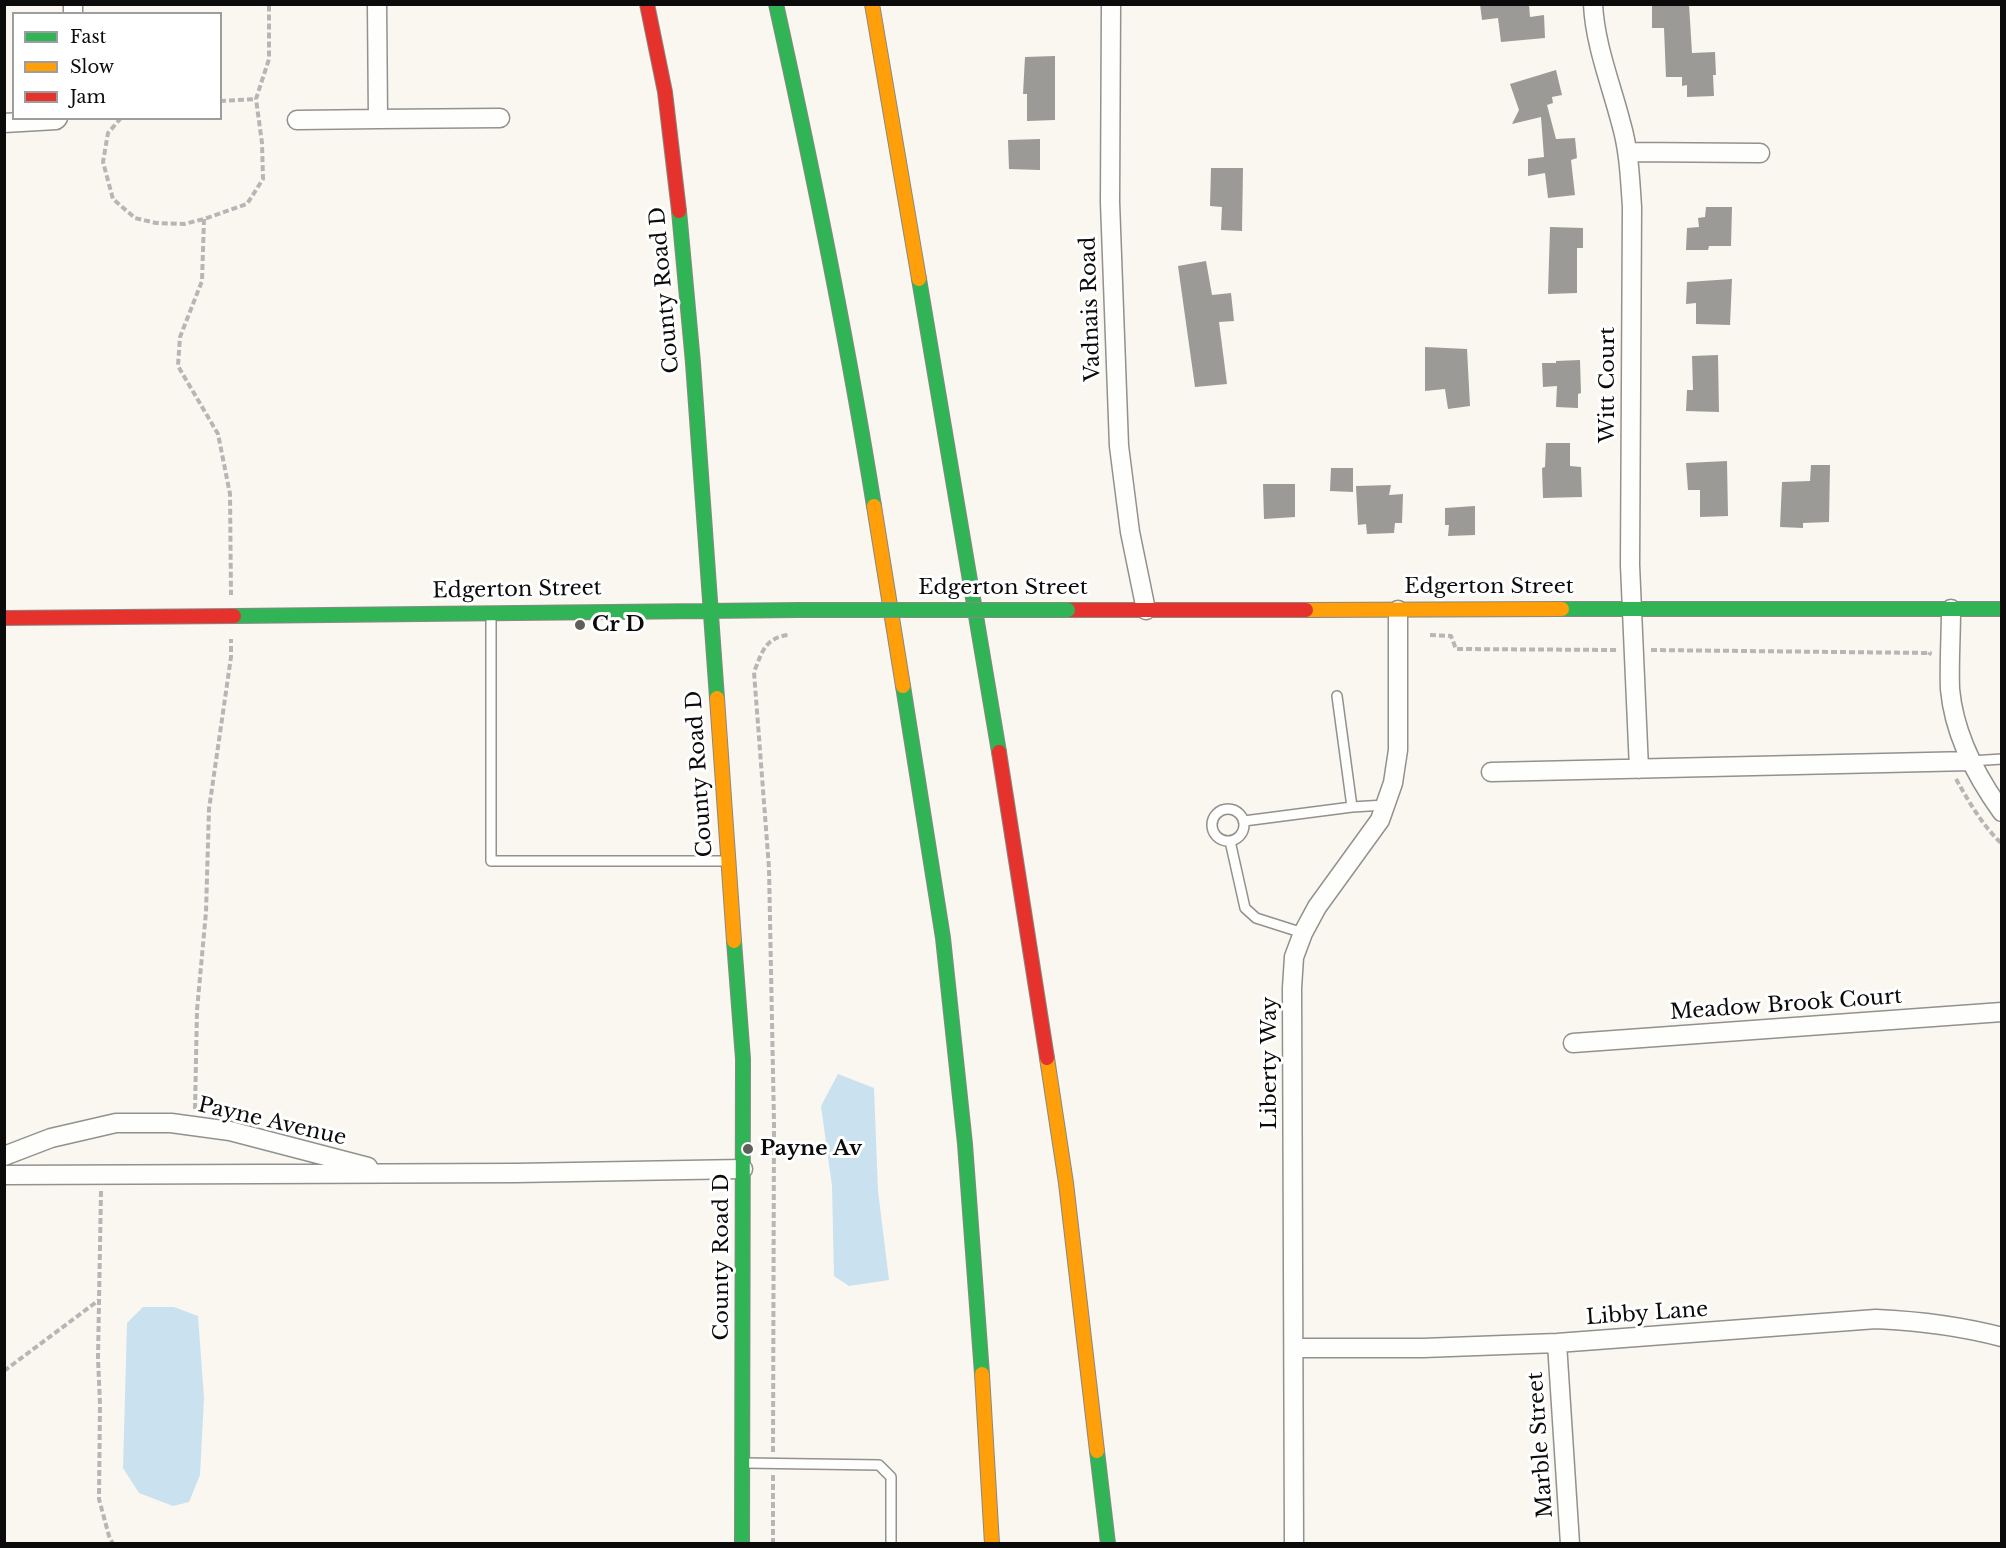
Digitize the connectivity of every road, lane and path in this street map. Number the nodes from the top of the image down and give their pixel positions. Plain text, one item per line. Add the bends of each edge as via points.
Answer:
1 (269, 4) edge
2 (377, 4) edge
3 (647, 4) edge
4 (776, 4) edge
5 (782, 4) edge
6 (872, 4) edge
7 (1111, 4) edge
8 (1593, 4) edge
9 (786, 45) junction
10 (256, 99) junction
11 (222, 101) edge
12 (500, 118) dead end
13 (378, 119) junction
14 (56, 120) edge
15 (118, 120) edge
16 (297, 120) dead end
17 (4, 123) edge
18 (1628, 152) junction
19 (1760, 153) dead end
20 (204, 219) junction
21 (231, 599) dead end
22 (1631, 609) junction
23 (1951, 609) junction
24 (2001, 609) edge
25 (712, 610) junction
26 (1146, 610) junction
27 (1398, 610) junction
28 (491, 613) junction
29 (4, 618) edge
30 (231, 634) dead end
31 (795, 634) dead end
32 (1398, 635) junction
33 (1633, 650) junction
34 (1929, 664) dead end
35 (1336, 696) dead end
36 (2001, 759) edge
37 (1971, 761) junction
38 (1949, 762) junction
39 (1639, 769) junction
40 (1491, 772) dead end
41 (1385, 805) junction
42 (1352, 807) junction
43 (2001, 812) edge
44 (1244, 821) junction
45 (1230, 841) junction
46 (2001, 844) edge
47 (727, 861) junction
48 (1303, 933) junction
49 (2001, 1012) edge
50 (1573, 1043) dead end
51 (195, 1113) dead end
52 (4, 1156) edge
53 (743, 1169) junction
54 (390, 1174) junction
55 (4, 1175) edge
56 (101, 1175) junction
57 (1066, 1183) junction
58 (99, 1300) junction
59 (2001, 1337) edge
60 (1557, 1343) junction
61 (1294, 1348) junction
62 (4, 1371) edge
63 (1081, 1427) dead end
64 (742, 1463) junction
65 (773, 1464) junction
66 (113, 1544) edge
67 (742, 1544) edge
68 (773, 1544) edge
69 (891, 1544) edge
70 (993, 1544) edge
71 (1108, 1544) edge
72 (1294, 1544) edge
73 (1570, 1544) edge

1 - 10 path via 269,59
2 - 13 street
3 - 25 main road, County Road D via 665,93 677,192
4 - 9 main road
5 - 9 main road
6 - 57 main road via 1018,863
7 - 26 street, Vadnais Road via 1110,202 1119,446 1130,532
8 - 18 street, Witt Court via 1600,51
9 - 70 main road via 868,468 943,938 965,1144
10 - 11 path
10 - 20 path via 263,179 247,204
12 - 13 street
13 - 16 street
14 - 17 street
15 - 20 path via 108,133 103,162 113,199 135,218 156,223 184,224
18 - 19 street
18 - 22 street, Witt Court via 1632,207
20 - 21 path via 202,281 180,337 178,366 218,434 230,494
22 - 23 main road, Edgerton Street
22 - 27 main road, Edgerton Street
22 - 33 street, Witt Court
23 - 24 main road, Edgerton Street
23 - 37 street via 1950,690 1961,740
25 - 26 main road, Edgerton Street, bridge
25 - 28 main road, Edgerton Street
25 - 47 main road, County Road D
26 - 27 main road, Edgerton Street
27 - 32 street, Liberty Way
28 - 29 main road, Edgerton Street
28 - 47 lane via 492,861
30 - 51 path via 209,809
31 - 65 path via 778,636 764,647 754,672 770,879
32 - 33 path via 1451,636 1456,649
32 - 41 street, Liberty Way via 1398,750
33 - 34 path via 1930,653
33 - 39 street, Witt Court
35 - 42 lane
36 - 37 lane
37 - 38 street
37 - 43 street
38 - 39 street
38 - 46 path via 1972,808
39 - 40 street
41 - 42 lane
41 - 48 street, Liberty Way via 1380,820 1317,907
42 - 44 lane
44 - 45 lane via 1240,836
44 - 45 lane via 1229,808 1216,815 1212,824 1215,834
45 - 48 lane via 1245,908 1256,918
47 - 53 main road, County Road D via 743,1059
48 - 61 street, Liberty Way via 1294,957 1292,988
49 - 50 street, Meadow Brook Court
52 - 54 street, Payne Avenue via 51,1138 116,1124 171,1124 230,1131
53 - 54 street, Payne Avenue
53 - 64 main road, County Road D
54 - 56 street, Payne Avenue
55 - 56 street, Payne Avenue
56 - 58 path
57 - 63 main road
57 - 71 main road
58 - 62 path
58 - 66 path via 99,1499
59 - 60 street, Libby Lane via 1965,1328 1876,1319
60 - 61 street, Libby Lane
60 - 73 street, Marble Street
61 - 72 street, Liberty Way
64 - 65 lane
64 - 67 main road, County Road D
65 - 68 path
65 - 69 lane via 879,1465 891,1477

